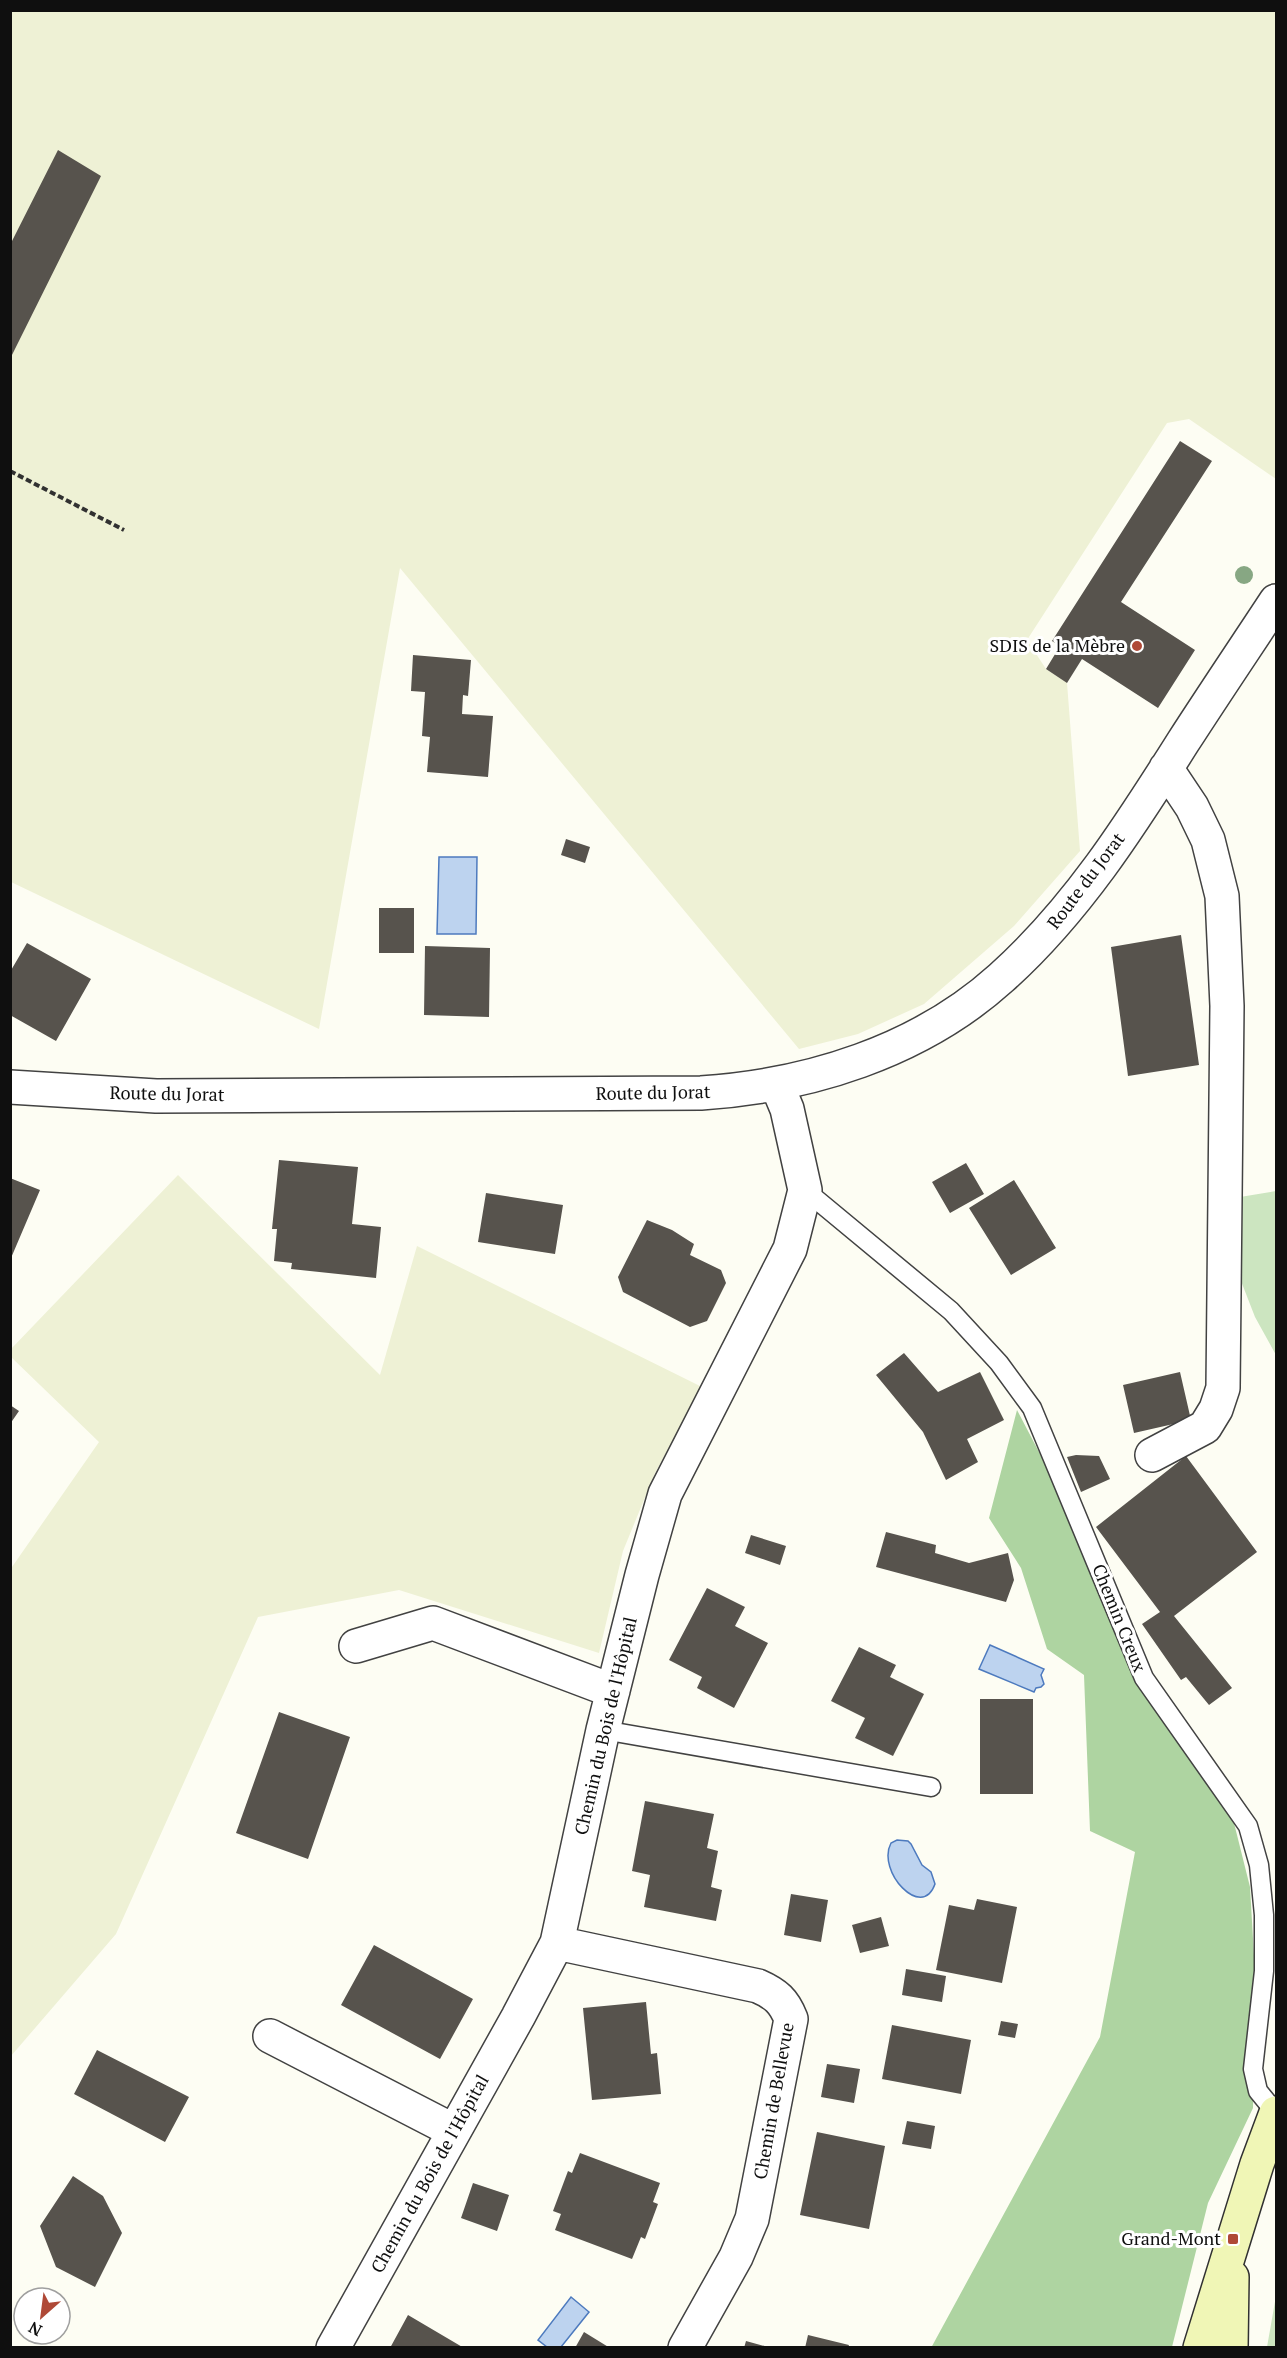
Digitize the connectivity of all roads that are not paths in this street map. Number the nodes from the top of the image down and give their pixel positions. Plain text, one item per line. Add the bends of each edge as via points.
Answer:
1 (1276, 602) edge
2 (1166, 768) junction
3 (777, 1085) junction
4 (10, 1087) edge
5 (805, 1190) junction
6 (1152, 1455) dead end
7 (356, 1646) dead end
8 (613, 1691) junction
9 (603, 1730) junction
10 (931, 1787) dead end
11 (557, 1943) junction
12 (270, 2037) dead end
13 (1276, 2113) edge
14 (454, 2131) junction
15 (1233, 2239) junction
16 (333, 2348) edge
17 (685, 2348) edge
18 (1200, 2348) edge
19 (1231, 2348) edge

1 - 2 street, Route du Jorat
2 - 3 street, Route du Jorat via 1078,896 1000,980 956,1012 881,1053
2 - 6 street via 1208,840 1222,896 1227,1006 1223,1388 1205,1426
3 - 4 street, Route du Jorat via 701,1093 180,1095
3 - 5 street, Chemin du Bois de l'Hôpital via 787,1109
5 - 8 street, Chemin du Bois de l'Hôpital via 790,1249 665,1494
5 - 13 lane, Chemin Creux via 951,1311 1032,1408 1144,1678 1248,1826 1259,1865 1264,1915 1264,1971 1253,2069 1258,2091
7 - 8 street via 433,1623
8 - 9 street, Chemin du Bois de l'Hôpital
9 - 10 lane
9 - 11 street, Chemin du Bois de l'Hôpital
11 - 14 street, Chemin du Bois de l'Hôpital
11 - 17 street, Chemin de Bellevue via 758,1986 785,2004 791,2019 752,2219 736,2257
12 - 14 street
13 - 15 main road
14 - 16 street, Chemin du Bois de l'Hôpital
15 - 18 main road
15 - 19 main road

